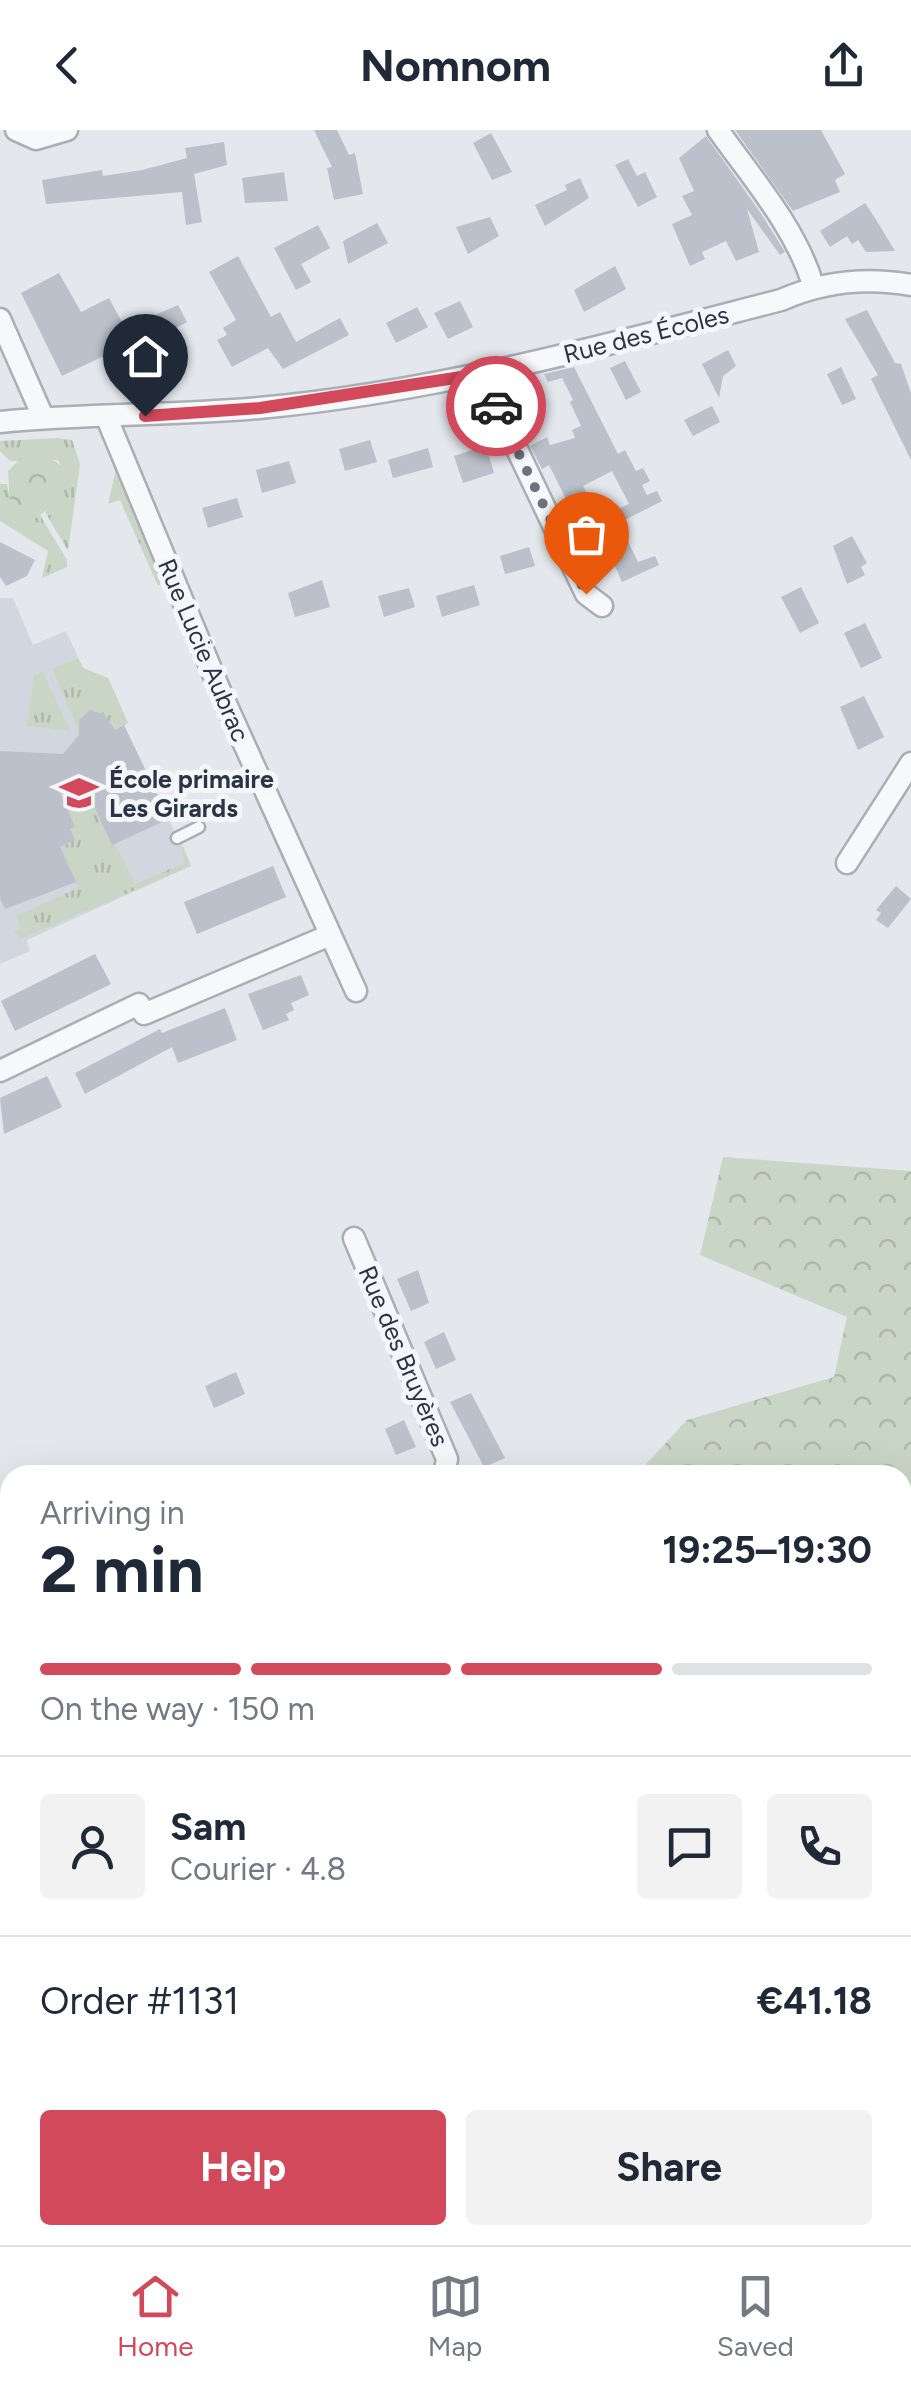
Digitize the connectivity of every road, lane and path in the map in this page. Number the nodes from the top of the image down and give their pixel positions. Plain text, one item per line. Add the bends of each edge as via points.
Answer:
1 (16, 130) edge
2 (67, 130) edge
3 (718, 130) edge
4 (813, 285) junction
5 (911, 285) edge
6 (0, 319) edge
7 (481, 374) junction
8 (106, 416) junction
9 (43, 417) junction
10 (0, 422) edge
11 (602, 606) dead end
12 (911, 763) edge
13 (199, 828) dead end
14 (176, 838) dead end
15 (847, 863) dead end
16 (330, 935) junction
17 (356, 991) dead end
18 (0, 1071) edge
19 (354, 1238) dead end
20 (446, 1465) edge

1 - 2 street via 36,140
3 - 4 street via 775,212
4 - 5 street, Rue des Écoles
4 - 7 street, Rue des Écoles via 782,300
6 - 9 street
7 - 8 street, Rue des Écoles via 260,408
7 - 11 street via 586,594
8 - 9 street, Rue des Écoles
8 - 16 street, Rue Lucie Aubrac
9 - 10 street, Rue des Écoles
12 - 15 street
13 - 14 lane
16 - 17 street, Rue Lucie Aubrac
16 - 18 street via 144,1014 139,1004
19 - 20 street, Rue des Bruyères

